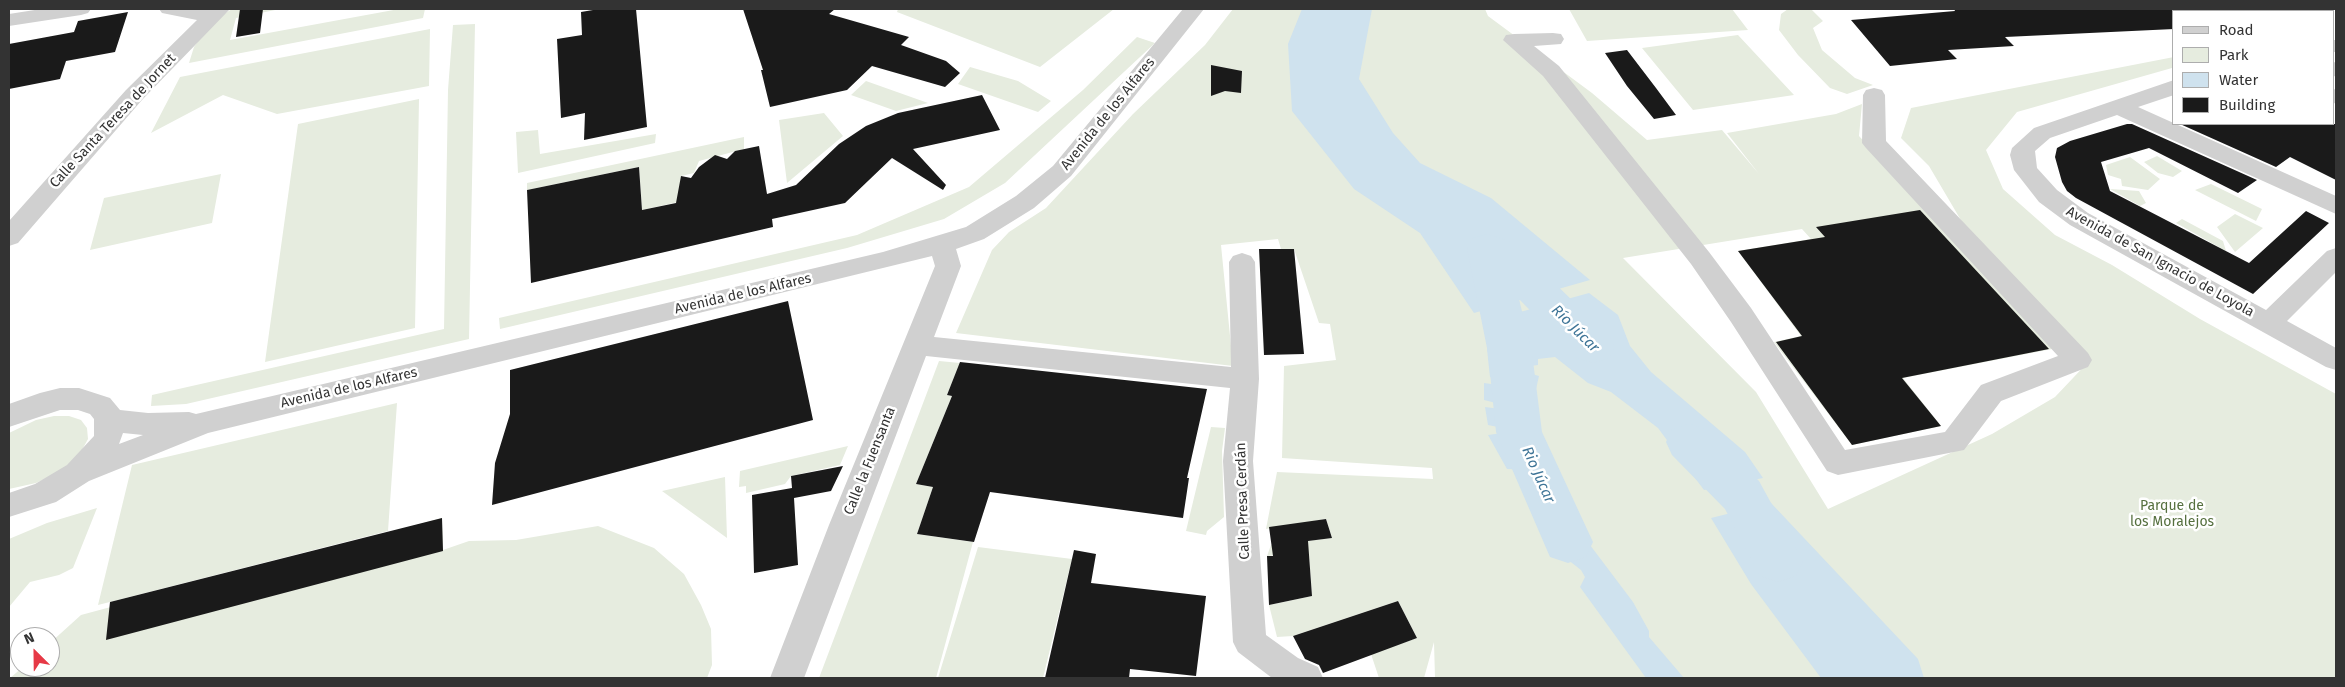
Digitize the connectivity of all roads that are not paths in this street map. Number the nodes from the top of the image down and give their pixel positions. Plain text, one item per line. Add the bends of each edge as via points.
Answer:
1 (81, 9) edge
2 (169, 9) edge
3 (1194, 9) edge
4 (216, 12) edge
5 (9, 20) edge
6 (1522, 47) dead end
7 (2172, 88) edge
8 (1874, 95) dead end
9 (2117, 106) junction
10 (2336, 206) edge
11 (9, 237) edge
12 (942, 245) junction
13 (2336, 257) edge
14 (1242, 262) dead end
15 (2269, 323) junction
16 (917, 345) junction
17 (2336, 360) edge
18 (1245, 379) junction
19 (50, 401) junction
20 (9, 406) edge
21 (9, 416) edge
22 (109, 420) junction
23 (203, 423) junction
24 (78, 473) junction
25 (9, 505) edge
26 (787, 678) edge
27 (1306, 678) edge

1 - 5 street
2 - 4 street
3 - 12 street, Avenida de los Alfares via 1057,175 1002,218 975,233
4 - 11 street, Calle Santa Teresa de Jornet via 134,95
6 - 8 street via 1551,71 1742,315 1838,463 1954,442 1991,393 2078,360 1874,143
7 - 9 street, Avenida de San Ignacio de Loyola
9 - 10 street
9 - 15 street, Avenida de San Ignacio de Loyola via 2032,139 2022,156 2034,182 2062,207 2095,229
12 - 16 street, Calle la Fuensanta via 948,266
12 - 23 street, Avenida de los Alfares
13 - 15 street
14 - 18 street, Calle Presa Cerdán
15 - 17 street, Avenida de San Ignacio de Loyola
16 - 18 street
16 - 26 street, Calle la Fuensanta
18 - 27 street, Calle Presa Cerdán via 1238,461 1250,642 1286,669
19 - 20 street
19 - 21 street
19 - 22 street via 87,400 100,406
22 - 23 street, Avenida de los Alfares via 148,424
22 - 24 street via 110,431 105,443
23 - 24 street, Avenida de los Alfares
24 - 25 street via 45,493

